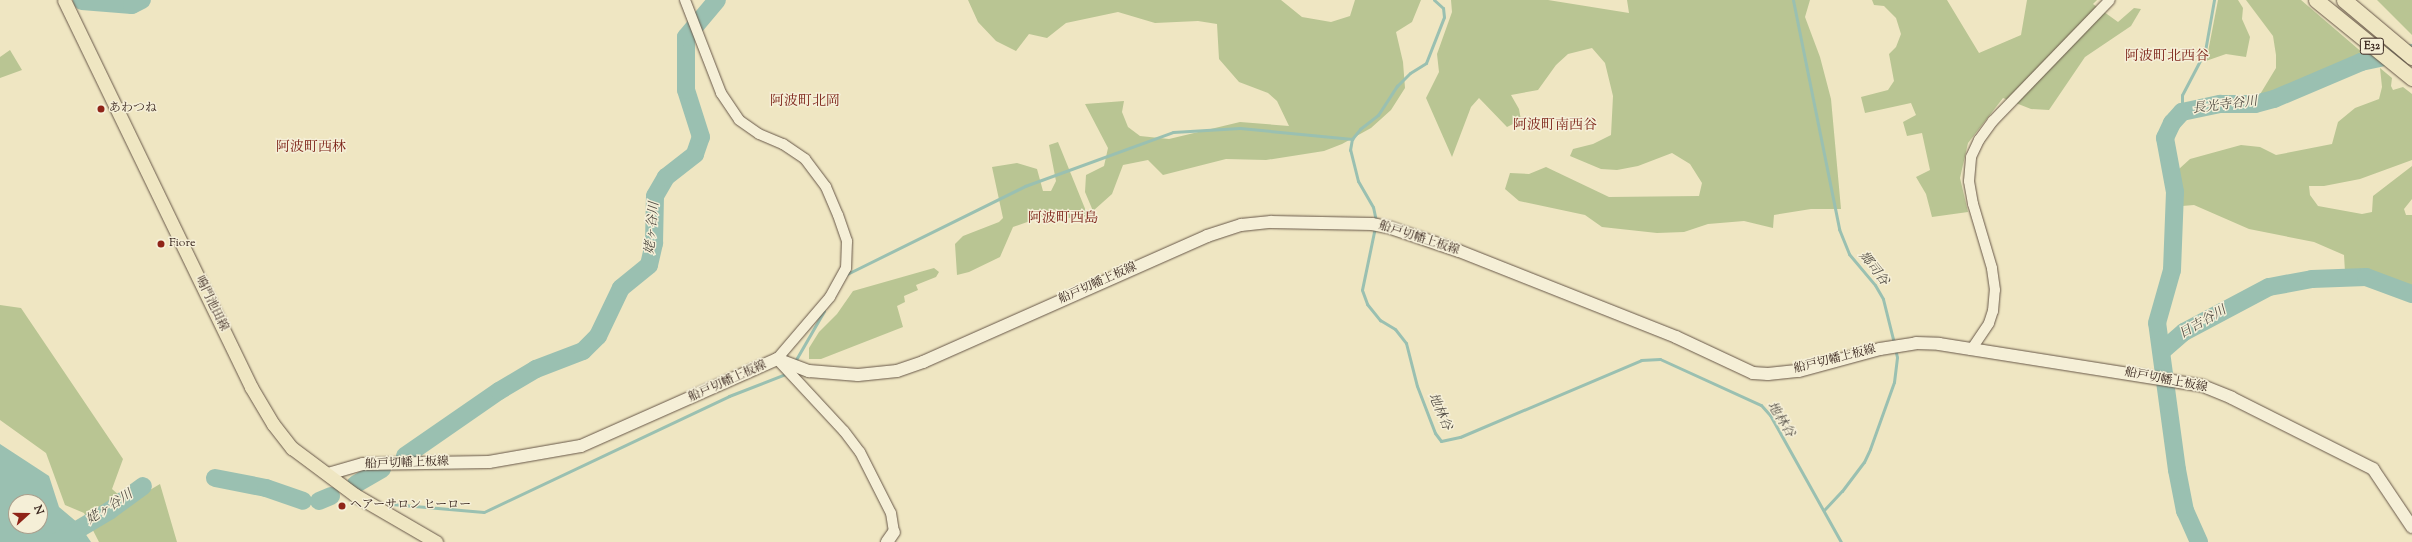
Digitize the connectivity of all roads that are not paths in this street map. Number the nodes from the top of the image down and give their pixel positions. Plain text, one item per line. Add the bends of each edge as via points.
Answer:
1 (64, 0) edge
2 (685, 0) edge
3 (2110, 0) edge
4 (2316, 0) edge
5 (2344, 0) edge
6 (2412, 56) edge
7 (2412, 78) edge
8 (1971, 350) junction
9 (777, 359) junction
10 (328, 474) junction
11 (2412, 527) edge
12 (890, 537) edge
13 (436, 542) edge

1 - 10 main road, 鳴門池田線 via 262,406 292,448
2 - 9 street via 721,93 739,120 805,159 826,187 847,240 846,268 830,297
3 - 8 street via 1993,121 1979,140 1972,157 1969,181 1973,204 1992,268 1995,290 1989,323
4 - 7 highway, E32
5 - 6 highway, E32
8 - 9 main road, 船戸切幡上板線 via 1916,343 1889,347 1799,371 1752,373 1676,337 1459,251 1376,224 1271,222 1241,225 1200,239 923,362 898,370 858,375 809,371
8 - 11 main road, 船戸切幡上板線 via 2203,386 2373,469
9 - 10 main road, 船戸切幡上板線 via 581,446 489,462 363,464
9 - 12 street via 844,431 860,452 891,513
10 - 13 main road, 鳴門池田線 via 385,514

